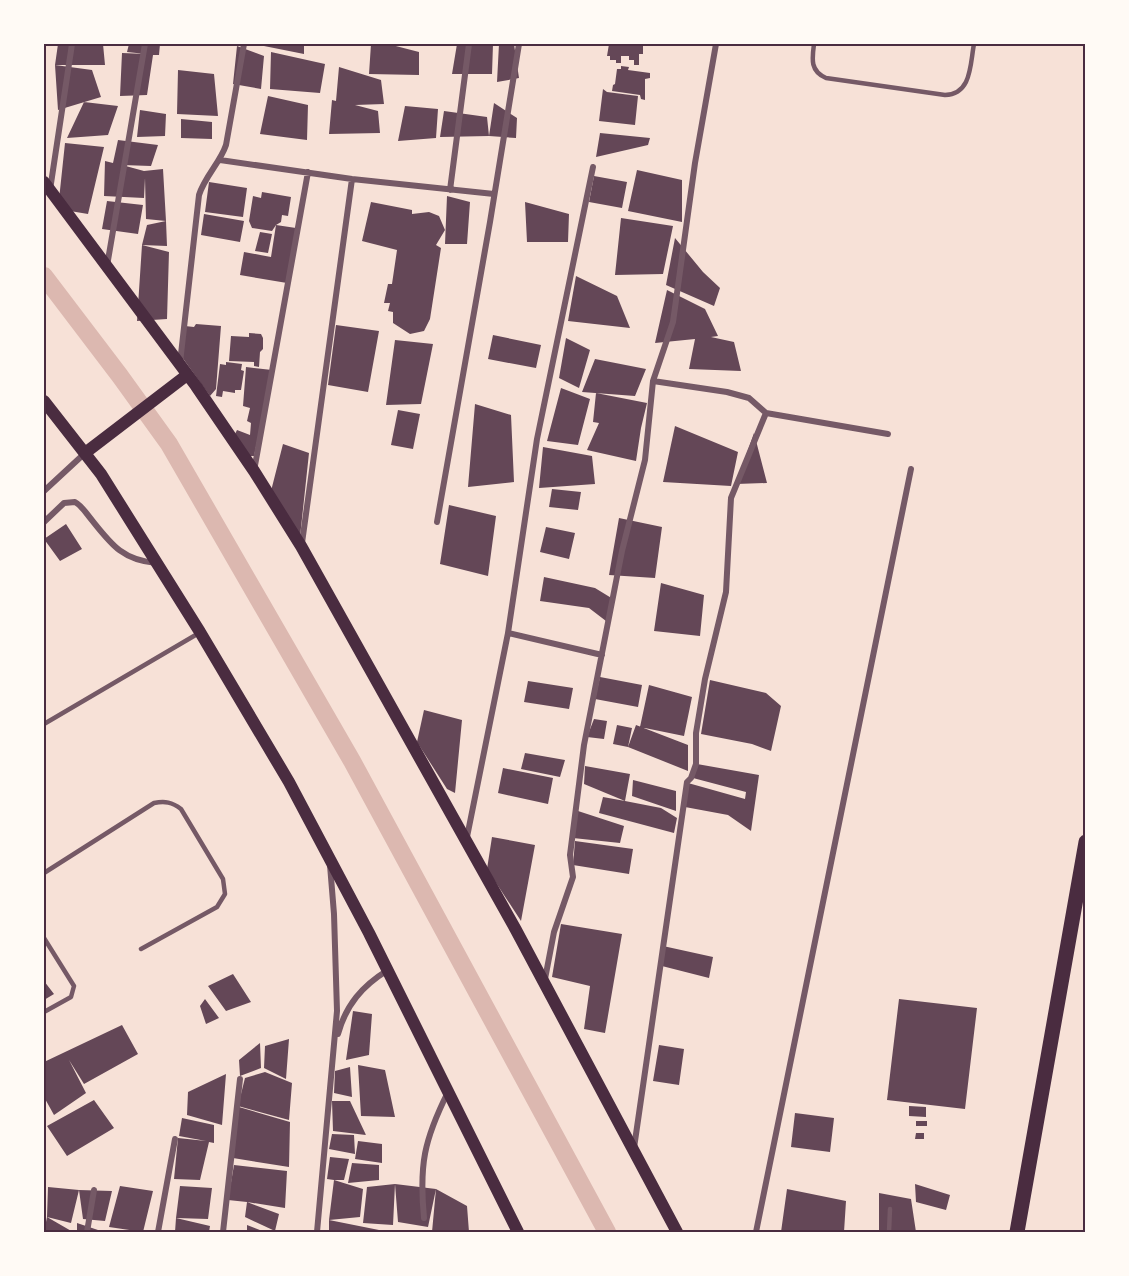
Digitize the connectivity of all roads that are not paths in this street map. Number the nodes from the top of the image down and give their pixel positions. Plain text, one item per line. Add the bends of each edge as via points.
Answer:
1 (72, 44) edge
2 (145, 44) edge
3 (244, 44) edge
4 (469, 44) edge
5 (519, 44) edge
6 (716, 44) edge
7 (814, 44) edge
8 (974, 44) edge
9 (220, 160) junction
10 (593, 167) dead end
11 (308, 172) junction
12 (352, 179) junction
13 (47, 186) edge
14 (450, 190) junction
15 (494, 194) junction
16 (107, 266) junction
17 (184, 371) junction
18 (653, 381) junction
19 (44, 401) edge
20 (766, 413) junction
21 (888, 434) dead end
22 (85, 453) junction
23 (911, 470) dead end
24 (254, 471) junction
25 (44, 491) edge
26 (44, 522) edge
27 (437, 522) dead end
28 (301, 546) junction
29 (157, 563) junction
30 (200, 632) junction
31 (508, 633) junction
32 (602, 655) junction
33 (44, 724) edge
34 (466, 841) junction
35 (1086, 842) edge
36 (329, 857) junction
37 (44, 873) edge
38 (44, 938) edge
39 (141, 949) dead end
40 (388, 970) junction
41 (544, 983) junction
42 (44, 1012) edge
43 (334, 1050) junction
44 (240, 1079) dead end
45 (448, 1091) junction
46 (175, 1139) dead end
47 (634, 1151) junction
48 (94, 1190) dead end
49 (890, 1209) dead end
50 (424, 1218) dead end
51 (87, 1233) edge
52 (158, 1233) edge
53 (223, 1233) edge
54 (317, 1233) edge
55 (518, 1233) edge
56 (677, 1233) edge
57 (756, 1233) edge
58 (889, 1233) edge
59 (1017, 1233) edge

1 - 13 street
2 - 16 street
3 - 9 street via 228,137
4 - 14 street
5 - 15 street
6 - 18 street via 672,322
7 - 8 lane via 814,69 826,78 945,95 965,87
9 - 11 street
9 - 17 street via 206,177 199,195
10 - 31 street via 537,439
11 - 12 street
11 - 24 street
12 - 14 street
12 - 28 street
13 - 16 main road
14 - 15 street
15 - 27 street
16 - 17 main road
17 - 22 main road
17 - 24 main road
18 - 20 street via 749,398
18 - 32 street via 645,460
19 - 22 main road
20 - 21 street
20 - 47 street via 731,498 726,592 705,679 696,733 696,764 687,782
22 - 25 street
22 - 29 main road
23 - 57 street
24 - 28 main road
26 - 29 street via 64,503 75,502 123,554
28 - 34 main road
29 - 30 main road
30 - 33 lane
30 - 36 main road
31 - 32 street
31 - 34 street
32 - 41 street via 584,745 570,855 573,877 554,932
34 - 41 main road
35 - 59 highway
36 - 40 main road
36 - 43 street via 337,972
37 - 39 lane via 154,802 173,803 182,809 223,879 225,894 217,907
38 - 42 lane via 74,986 70,997
40 - 43 street via 365,986 352,1002
40 - 45 main road
41 - 47 main road
43 - 54 street
44 - 53 street
45 - 50 street via 424,1152
45 - 55 main road
46 - 52 street
47 - 56 main road
48 - 51 street
49 - 58 lane

